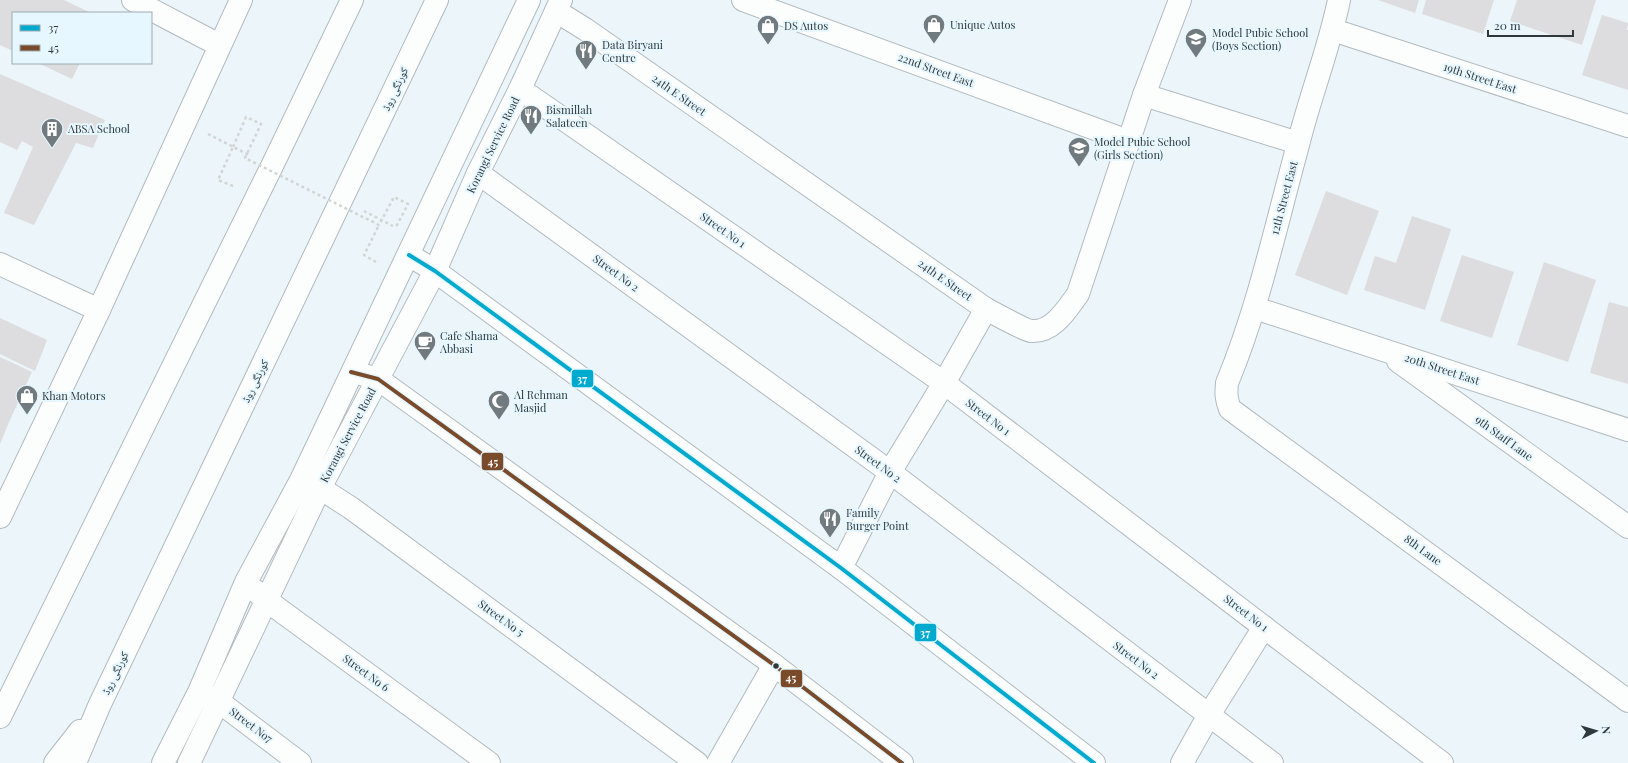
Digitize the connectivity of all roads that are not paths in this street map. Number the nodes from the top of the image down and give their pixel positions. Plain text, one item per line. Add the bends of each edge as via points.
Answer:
1 (132, 0) edge
2 (241, 0) edge
3 (352, 0) edge
4 (437, 0) edge
5 (530, 0) edge
6 (743, 0) edge
7 (1180, 0) edge
8 (1339, 0) edge
9 (558, 6) edge
10 (1333, 30) junction
11 (220, 45) junction
12 (520, 89) junction
13 (1144, 95) junction
14 (1628, 126) edge
15 (1128, 141) junction
16 (1298, 143) junction
17 (478, 173) junction
18 (412, 246) junction
19 (0, 264) edge
20 (435, 271) junction
21 (986, 308) junction
22 (1255, 308) junction
23 (100, 310) junction
24 (1381, 348) junction
25 (352, 372) junction
26 (378, 379) junction
27 (944, 383) junction
28 (1225, 395) joint
29 (1628, 430) edge
30 (890, 472) junction
31 (311, 484) junction
32 (0, 517) edge
33 (1628, 528) edge
34 (841, 568) junction
35 (246, 582) junction
36 (266, 600) junction
37 (1264, 627) junction
38 (774, 665) junction
39 (199, 692) junction
40 (218, 701) junction
41 (1628, 701) edge
42 (100, 704) junction
43 (1209, 715) junction
44 (0, 717) edge
45 (55, 763) edge
46 (75, 763) edge
47 (163, 763) edge
48 (189, 763) edge
49 (300, 763) edge
50 (489, 763) edge
51 (697, 763) edge
52 (718, 763) edge
53 (902, 763) edge
54 (1094, 763) edge
55 (1182, 763) edge
56 (1272, 763) edge
57 (1442, 763) edge

1 - 11 street
2 - 11 street
3 - 44 street
4 - 42 street, کورنگی روڈ
5 - 18 street
6 - 15 street, 22nd Street East
7 - 13 street, 24th E Street
8 - 10 street, 12th Street East
9 - 12 street, Korangi Service Road
9 - 21 street, 24th E Street via 585,29
10 - 14 street, 19th Street East
10 - 16 street, 12th Street East
11 - 23 street
12 - 17 street, Korangi Service Road
12 - 27 street, Street No 1
13 - 15 street, 24th E Street
13 - 16 street
15 - 21 street, 24th E Street via 1078,294 1064,313 1047,328 1030,331
16 - 22 street, 12th Street East
17 - 20 street, Korangi Service Road
17 - 30 street, Street No 2
18 - 20 street
18 - 25 street
19 - 23 street
20 - 26 street, Korangi Service Road
20 - 34 street
21 - 27 street
22 - 24 street, 20th Street East
22 - 28 street, 12th Street East via 1227,383
23 - 32 street
24 - 29 street, 20th Street East
24 - 33 street, 9th Staff Lane
25 - 26 street
25 - 31 street
26 - 31 street, Korangi Service Road
26 - 38 street
27 - 30 street
27 - 37 street, Street No 1
28 - 41 street, 8th Lane via 1230,409
30 - 34 street
30 - 43 street, Street No 2
31 - 35 street
31 - 36 street, Korangi Service Road
31 - 51 street, Street No 5 via 352,508
34 - 54 street
35 - 36 street, Street No 6
35 - 39 street
36 - 40 street, Korangi Service Road
36 - 50 street, Street No 6
37 - 43 street
37 - 57 street, Street No 1
38 - 52 street
38 - 53 street
39 - 40 street, Street No7
39 - 47 street
40 - 48 street, Korangi Service Road
40 - 49 street, Street No7
42 - 45 street
42 - 46 street, کورنگی روڈ
43 - 55 street
43 - 56 street, Street No 2

